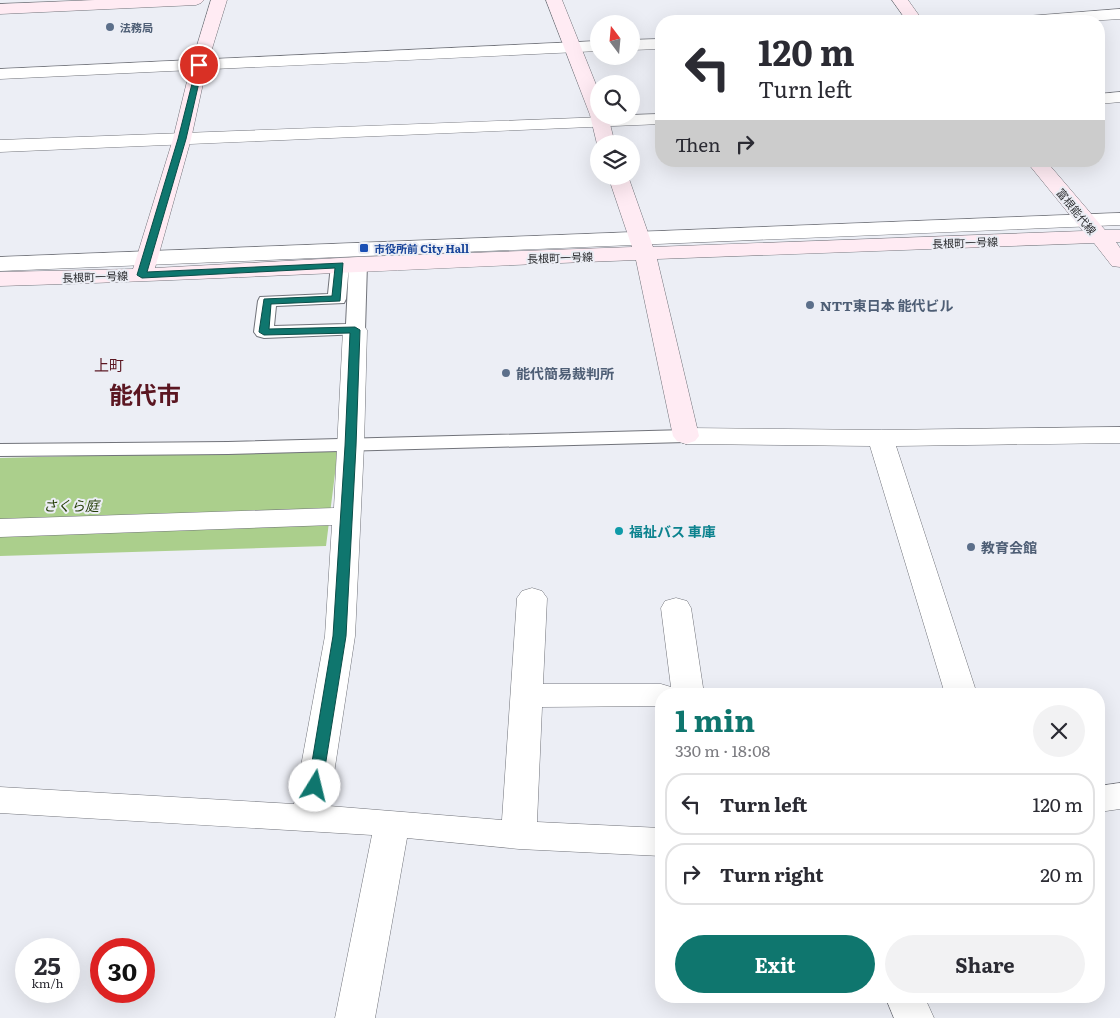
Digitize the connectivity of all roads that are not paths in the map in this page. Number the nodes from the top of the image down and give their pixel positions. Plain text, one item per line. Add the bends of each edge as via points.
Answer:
1 (196, 0) edge
2 (219, 0) edge
3 (554, 0) edge
4 (900, 0) edge
5 (0, 9) edge
6 (1120, 14) edge
7 (911, 15) edge
8 (1105, 15) edge
9 (655, 44) edge
10 (640, 45) edge
11 (590, 46) edge
12 (573, 47) junction
13 (199, 65) junction
14 (0, 74) edge
15 (590, 91) edge
16 (1120, 97) edge
17 (1105, 98) edge
18 (590, 118) edge
19 (640, 118) edge
20 (655, 119) edge
21 (182, 139) junction
22 (0, 146) edge
23 (1041, 167) edge
24 (621, 185) edge
25 (1120, 219) edge
26 (1102, 231) edge
27 (642, 246) junction
28 (1120, 261) edge
29 (0, 264) edge
30 (349, 265) junction
31 (143, 267) junction
32 (0, 279) edge
33 (355, 330) junction
34 (1120, 435) edge
35 (686, 436) junction
36 (882, 438) junction
37 (351, 446) junction
38 (0, 450) edge
39 (346, 516) junction
40 (0, 528) edge
41 (532, 598) dead end
42 (676, 608) dead end
43 (687, 688) edge
44 (959, 688) edge
45 (655, 695) edge
46 (526, 696) junction
47 (1120, 796) edge
48 (1105, 798) edge
49 (0, 800) edge
50 (309, 819) junction
51 (392, 823) junction
52 (519, 835) junction
53 (655, 842) edge
54 (907, 1003) edge
55 (355, 1018) edge
56 (914, 1018) edge

1 - 5 street
2 - 13 street
3 - 12 street
4 - 7 street
6 - 8 street
9 - 10 street
11 - 12 street
12 - 13 street
12 - 15 street
13 - 14 street
13 - 21 street
16 - 17 street
18 - 21 street
19 - 20 street
21 - 22 street
21 - 31 street
23 - 26 street, 富根能代線
24 - 27 street
25 - 26 street
26 - 27 street, 長根町一号線
26 - 28 street, 富根能代線
27 - 30 street, 長根町一号線
27 - 31 street
27 - 35 street
29 - 31 street
30 - 31 street, 長根町一号線
30 - 33 lane
30 - 33 lane via 337,299 267,301 264,332
31 - 32 street, 長根町一号線
33 - 37 street
34 - 36 street
35 - 36 street
35 - 37 lane
36 - 44 street
37 - 38 lane
37 - 39 street
39 - 40 street
39 - 50 street via 340,636
41 - 46 street
42 - 43 street
45 - 46 street
46 - 52 street
47 - 48 street
49 - 50 street
50 - 51 street
51 - 52 street
51 - 55 street
52 - 53 street
54 - 56 street

